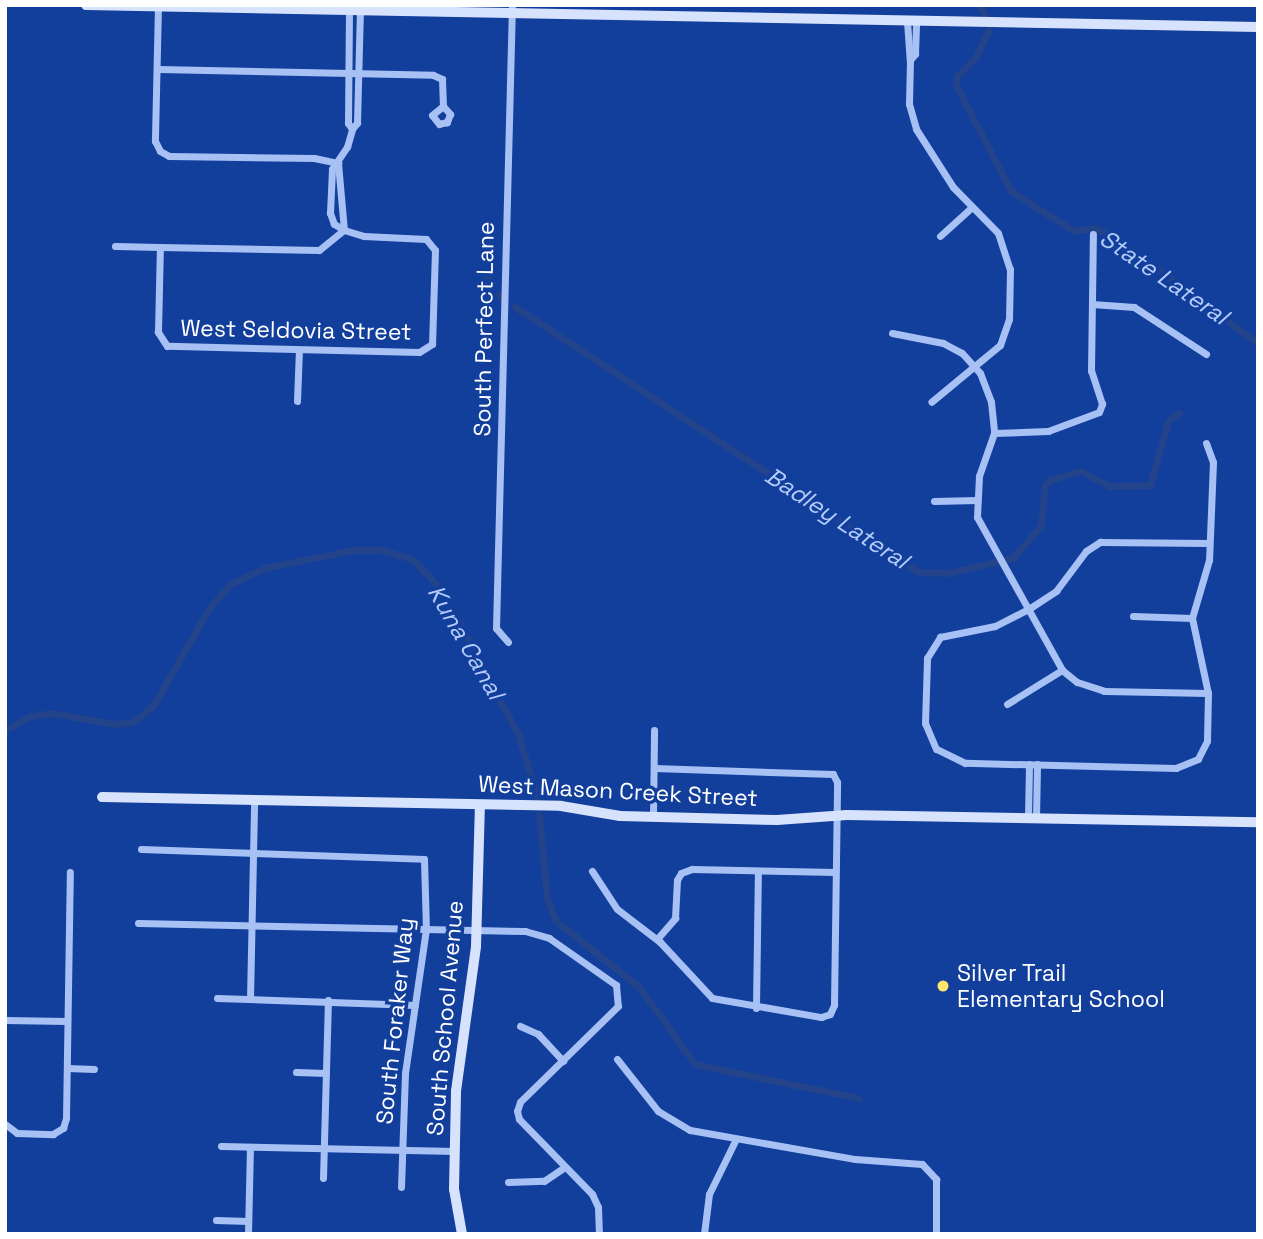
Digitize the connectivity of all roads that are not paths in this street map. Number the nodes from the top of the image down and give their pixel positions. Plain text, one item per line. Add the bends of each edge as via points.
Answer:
1 (86, 5) edge
2 (158, 6) edge
3 (354, 9) junction
4 (511, 9) edge
5 (911, 21) junction
6 (1258, 27) edge
7 (158, 69) junction
8 (349, 74) junction
9 (358, 74) junction
10 (443, 106) dead end
11 (352, 129) junction
12 (338, 163) junction
13 (972, 207) junction
14 (344, 230) junction
15 (1093, 234) dead end
16 (940, 236) dead end
17 (115, 246) dead end
18 (160, 247) junction
19 (1092, 304) junction
20 (892, 333) dead end
21 (299, 350) junction
22 (1206, 354) dead end
23 (976, 368) junction
24 (297, 401) dead end
25 (931, 402) dead end
26 (994, 433) junction
27 (1206, 443) dead end
28 (977, 500) junction
29 (934, 501) dead end
30 (1209, 543) junction
31 (1027, 610) junction
32 (1133, 616) dead end
33 (1192, 618) junction
34 (508, 642) dead end
35 (1062, 670) junction
36 (1208, 693) junction
37 (1007, 704) dead end
38 (654, 730) dead end
39 (1033, 764) junction
40 (654, 768) junction
41 (102, 797) dead end
42 (254, 800) junction
43 (480, 804) junction
44 (836, 815) junction
45 (653, 817) junction
46 (1032, 818) junction
47 (1258, 822) edge
48 (141, 849) dead end
49 (253, 852) junction
50 (592, 871) dead end
51 (758, 871) junction
52 (70, 872) dead end
53 (835, 872) junction
54 (138, 923) dead end
55 (252, 925) junction
56 (426, 929) junction
57 (477, 930) junction
58 (657, 939) junction
59 (217, 998) dead end
60 (250, 999) junction
61 (328, 1000) junction
62 (415, 1005) junction
63 (756, 1008) junction
64 (5, 1020) edge
65 (67, 1021) junction
66 (520, 1026) dead end
67 (617, 1059) dead end
68 (563, 1061) junction
69 (67, 1068) junction
70 (94, 1069) dead end
71 (296, 1072) dead end
72 (326, 1073) junction
73 (5, 1124) edge
74 (736, 1139) junction
75 (221, 1146) dead end
76 (250, 1147) junction
77 (324, 1148) junction
78 (403, 1150) junction
79 (455, 1151) junction
80 (565, 1167) junction
81 (323, 1178) dead end
82 (508, 1182) dead end
83 (401, 1187) dead end
84 (216, 1220) dead end
85 (248, 1221) junction
86 (248, 1234) edge
87 (462, 1234) edge
88 (599, 1234) edge
89 (704, 1234) edge
90 (936, 1234) edge

1 - 2 street
2 - 3 street
2 - 7 street
3 - 4 street
3 - 8 street
3 - 9 street
4 - 5 street
4 - 34 street, South Perfect Lane via 496,628
5 - 6 street
5 - 13 street via 906,54 910,60 909,104 916,129 929,155
7 - 8 street
7 - 12 street via 155,141 169,156 314,158
8 - 9 street
8 - 11 street via 348,123
9 - 10 street via 433,75 444,85
9 - 11 street via 357,123
11 - 12 street
12 - 14 street via 332,169 330,213 334,224
13 - 16 street
13 - 23 street via 998,233 1010,268 1009,319 1000,345
14 - 18 street via 319,250
14 - 21 street, West Seldovia Street via 431,242 435,250 430,347 419,352
15 - 19 street
17 - 18 street
18 - 21 street, West Seldovia Street via 161,343
19 - 22 street via 1134,307
19 - 26 street via 1091,370 1102,404 1099,412 1048,430
20 - 23 street via 943,343
21 - 24 street
23 - 25 street
23 - 26 street via 992,402
26 - 28 street via 979,476
27 - 30 street via 1213,462
28 - 29 street
28 - 31 street via 977,517
30 - 31 street via 1100,542 1086,551 1056,591
30 - 33 street via 1209,559
31 - 35 street
31 - 39 street via 995,626 951,632 933,644 927,658 925,723 936,749 965,763
32 - 33 street
33 - 36 street
35 - 36 street via 1093,689
35 - 37 street
36 - 39 street via 1207,741 1198,759 1177,768
38 - 40 street
39 - 46 street
40 - 44 street via 833,774
40 - 45 street
41 - 42 street, West Mason Creek Street
42 - 43 street, West Mason Creek Street
42 - 49 street
43 - 45 street, West Mason Creek Street via 561,806
43 - 57 street, South School Avenue
44 - 45 street, West Mason Creek Street via 777,820
44 - 46 street, West Mason Creek Street
44 - 53 street
46 - 47 street, West Mason Creek Street
48 - 49 street
49 - 55 street
49 - 56 street, South Foraker Way via 424,859
50 - 58 street via 617,909
51 - 53 street
51 - 58 street via 681,873 674,918
51 - 63 street
52 - 65 street
53 - 63 street via 834,1005 830,1014 821,1017
54 - 55 street
55 - 56 street
55 - 60 street
56 - 57 street
56 - 62 street, South Foraker Way
57 - 68 street via 525,931 549,938 616,985 620,999 615,1011
57 - 79 street, South School Avenue via 456,1091
58 - 63 street via 712,998
59 - 60 street
60 - 61 street
61 - 62 street
61 - 72 street
62 - 78 street, South Foraker Way via 405,1073
64 - 65 street
65 - 69 street
66 - 68 street via 538,1034
67 - 74 street via 670,1120 697,1132
68 - 80 street via 520,1102 517,1111 519,1119
69 - 70 street
69 - 73 street via 63,1128 53,1134 17,1133
71 - 72 street
72 - 77 street
74 - 89 street via 709,1194
74 - 90 street via 855,1159 922,1164 936,1179
75 - 76 street
76 - 77 street
76 - 85 street
77 - 78 street
77 - 81 street
78 - 79 street
78 - 83 street, South Foraker Way
79 - 87 street, South School Avenue via 454,1200
80 - 82 street via 544,1181
80 - 88 street via 598,1207
84 - 85 street
85 - 86 street

